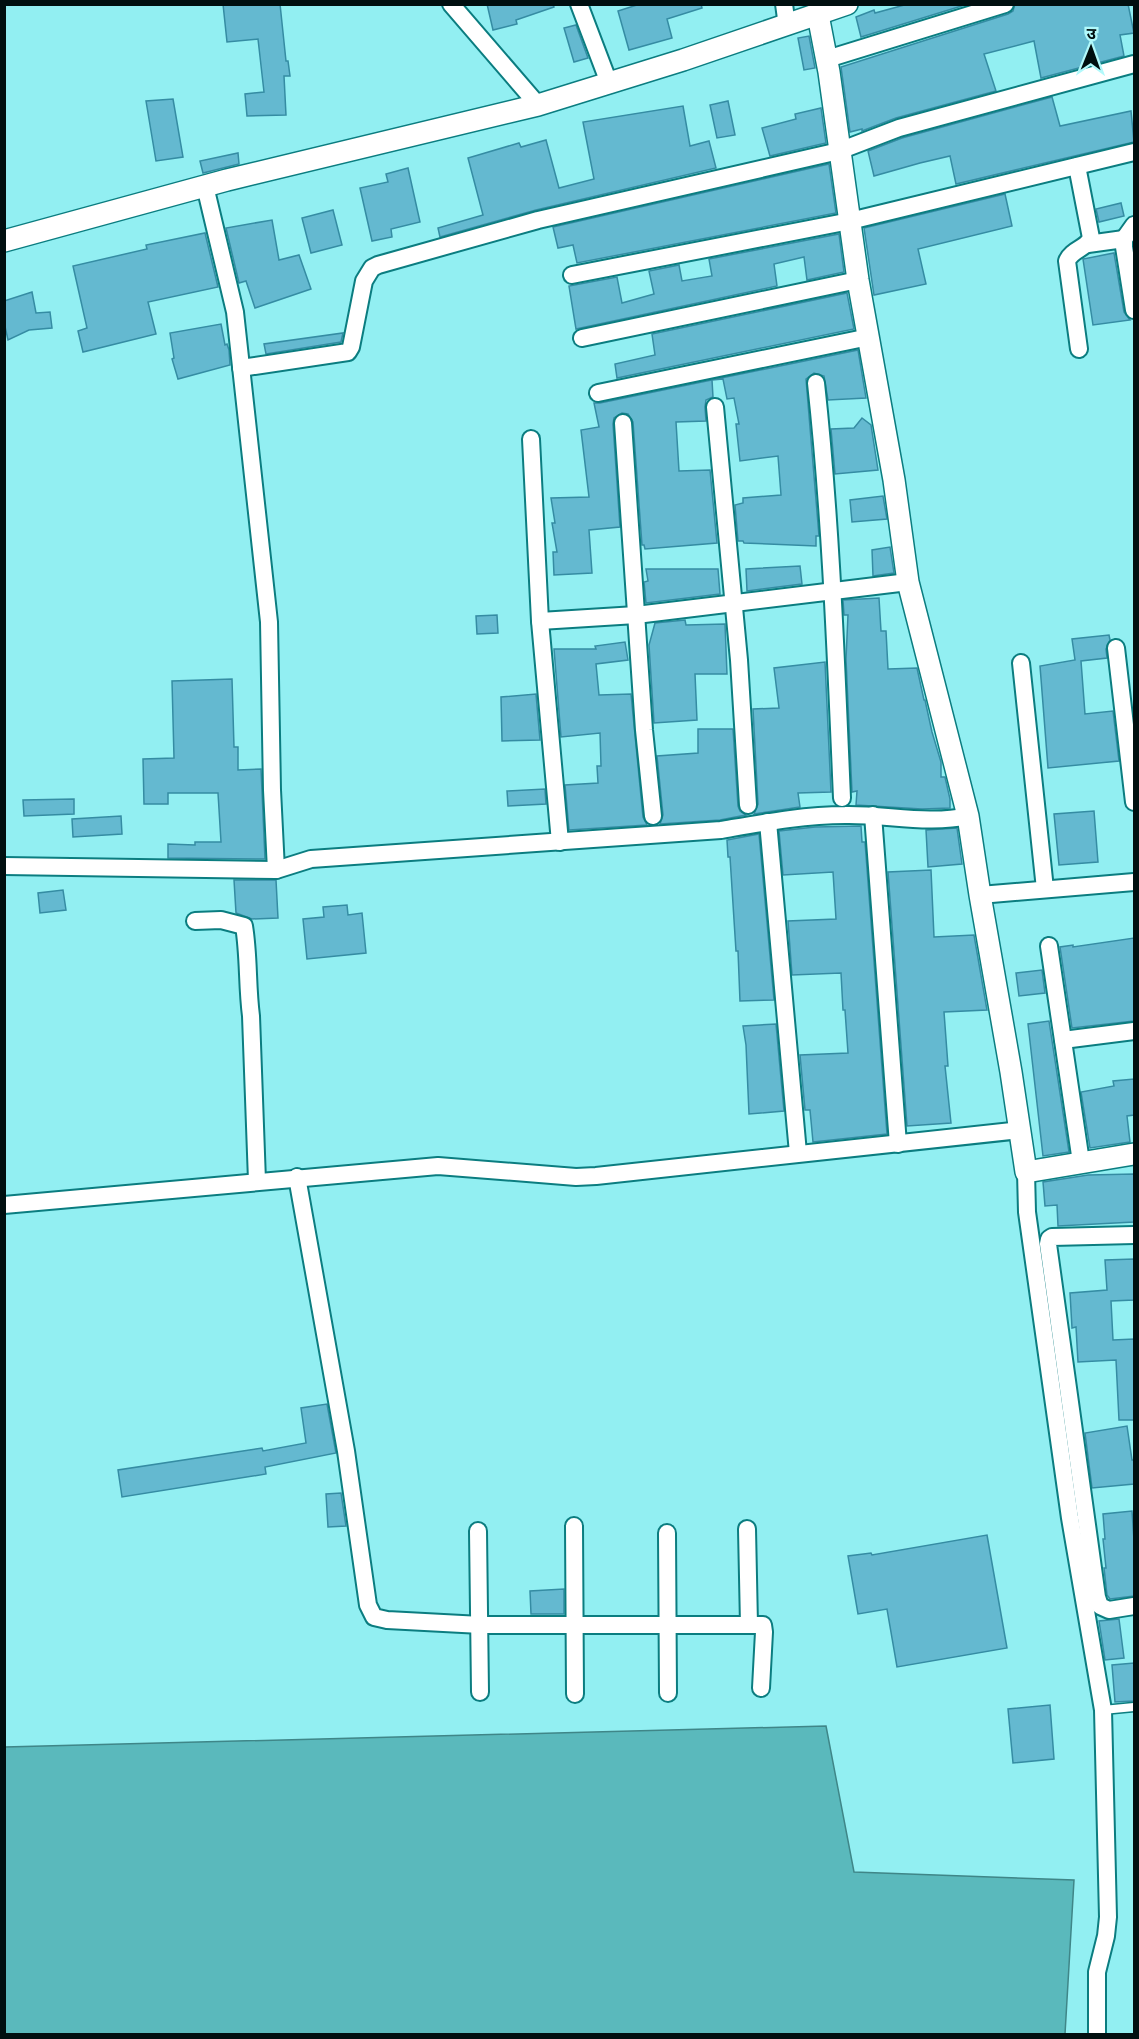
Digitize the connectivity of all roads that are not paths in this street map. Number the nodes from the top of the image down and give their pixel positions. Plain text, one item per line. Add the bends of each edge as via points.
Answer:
1 (451, 4) edge
2 (579, 4) edge
3 (784, 4) edge
4 (847, 4) edge
5 (1005, 4) edge
6 (818, 15) junction
7 (787, 26) junction
8 (827, 59) junction
9 (1134, 64) edge
10 (609, 83) junction
11 (538, 105) junction
12 (839, 151) junction
13 (1134, 152) edge
14 (1077, 166) junction
15 (205, 186) junction
16 (850, 221) junction
17 (1134, 225) edge
18 (1124, 239) junction
19 (4, 241) edge
20 (1088, 244) junction
21 (572, 275) dead end
22 (858, 280) junction
23 (1134, 310) edge
24 (868, 337) junction
25 (582, 338) dead end
26 (1079, 349) dead end
27 (241, 368) junction
28 (816, 383) dead end
29 (598, 393) dead end
30 (715, 407) dead end
31 (623, 423) dead end
32 (531, 439) dead end
33 (908, 582) junction
34 (831, 591) junction
35 (733, 604) junction
36 (636, 615) junction
37 (540, 621) junction
38 (1116, 648) dead end
39 (1021, 663) dead end
40 (842, 798) dead end
41 (1134, 802) edge
42 (748, 805) dead end
43 (873, 815) junction
44 (653, 816) dead end
45 (968, 816) junction
46 (768, 822) junction
47 (560, 842) junction
48 (4, 866) edge
49 (276, 870) junction
50 (1134, 882) edge
51 (1045, 889) junction
52 (980, 895) junction
53 (195, 921) dead end
54 (1049, 946) dead end
55 (1134, 1031) edge
56 (1063, 1040) junction
57 (1021, 1130) junction
58 (898, 1144) junction
59 (798, 1153) junction
60 (1134, 1154) edge
61 (1082, 1162) junction
62 (1026, 1172) junction
63 (297, 1177) junction
64 (257, 1181) junction
65 (4, 1205) edge
66 (1134, 1235) edge
67 (574, 1526) dead end
68 (747, 1529) dead end
69 (478, 1531) dead end
70 (667, 1533) dead end
71 (1134, 1606) edge
72 (481, 1625) junction
73 (576, 1625) junction
74 (668, 1625) junction
75 (749, 1625) junction
76 (761, 1688) dead end
77 (480, 1692) dead end
78 (668, 1693) dead end
79 (575, 1694) dead end
80 (1134, 1707) edge
81 (1103, 1710) junction
82 (1097, 2034) edge

1 - 11 street
2 - 10 street
3 - 7 street
4 - 6 street
5 - 8 street
6 - 7 street
6 - 8 street
7 - 10 street
8 - 12 street
9 - 12 street via 899,128
10 - 11 street
11 - 15 street
12 - 16 street
12 - 27 street via 538,220 378,265 364,281 348,352
13 - 14 street
14 - 16 street
14 - 20 street via 1091,238
15 - 19 street
15 - 27 street via 235,312
16 - 21 street
16 - 22 street
17 - 18 street
18 - 20 street
18 - 23 street
20 - 26 street via 1069,255 1067,261
22 - 24 street
22 - 25 street
24 - 29 street
24 - 33 street
27 - 49 street via 269,622
28 - 34 street
30 - 35 street
31 - 36 street
32 - 37 street
33 - 34 street
33 - 45 street
34 - 35 street
34 - 40 street
35 - 36 street
35 - 42 street
36 - 37 street
36 - 44 street
37 - 47 street
38 - 41 street
39 - 51 street
43 - 45 street via 948,821
43 - 46 street
43 - 58 street
45 - 52 street
46 - 47 street via 722,830
46 - 59 street
47 - 49 street via 311,859
48 - 49 street
50 - 51 street
51 - 52 street
52 - 57 street
53 - 64 street via 221,920 244,926
54 - 56 street
55 - 56 street
56 - 61 street
57 - 58 street
57 - 62 street
58 - 59 street
59 - 63 street via 576,1177 438,1166
60 - 61 street
61 - 62 street
62 - 81 street via 1027,1212 1070,1518
63 - 64 street
63 - 72 street via 346,1450 368,1605 374,1617 387,1620
64 - 65 street
66 - 71 street via 1052,1238 1048,1244 1097,1597 1100,1606 1109,1610
67 - 73 street
68 - 75 street
69 - 72 street
70 - 74 street
72 - 73 street
72 - 77 street
73 - 74 street
73 - 79 street
74 - 75 street
74 - 78 street
75 - 76 street via 764,1628
80 - 81 lane
81 - 82 street via 1108,1917 1097,1972

